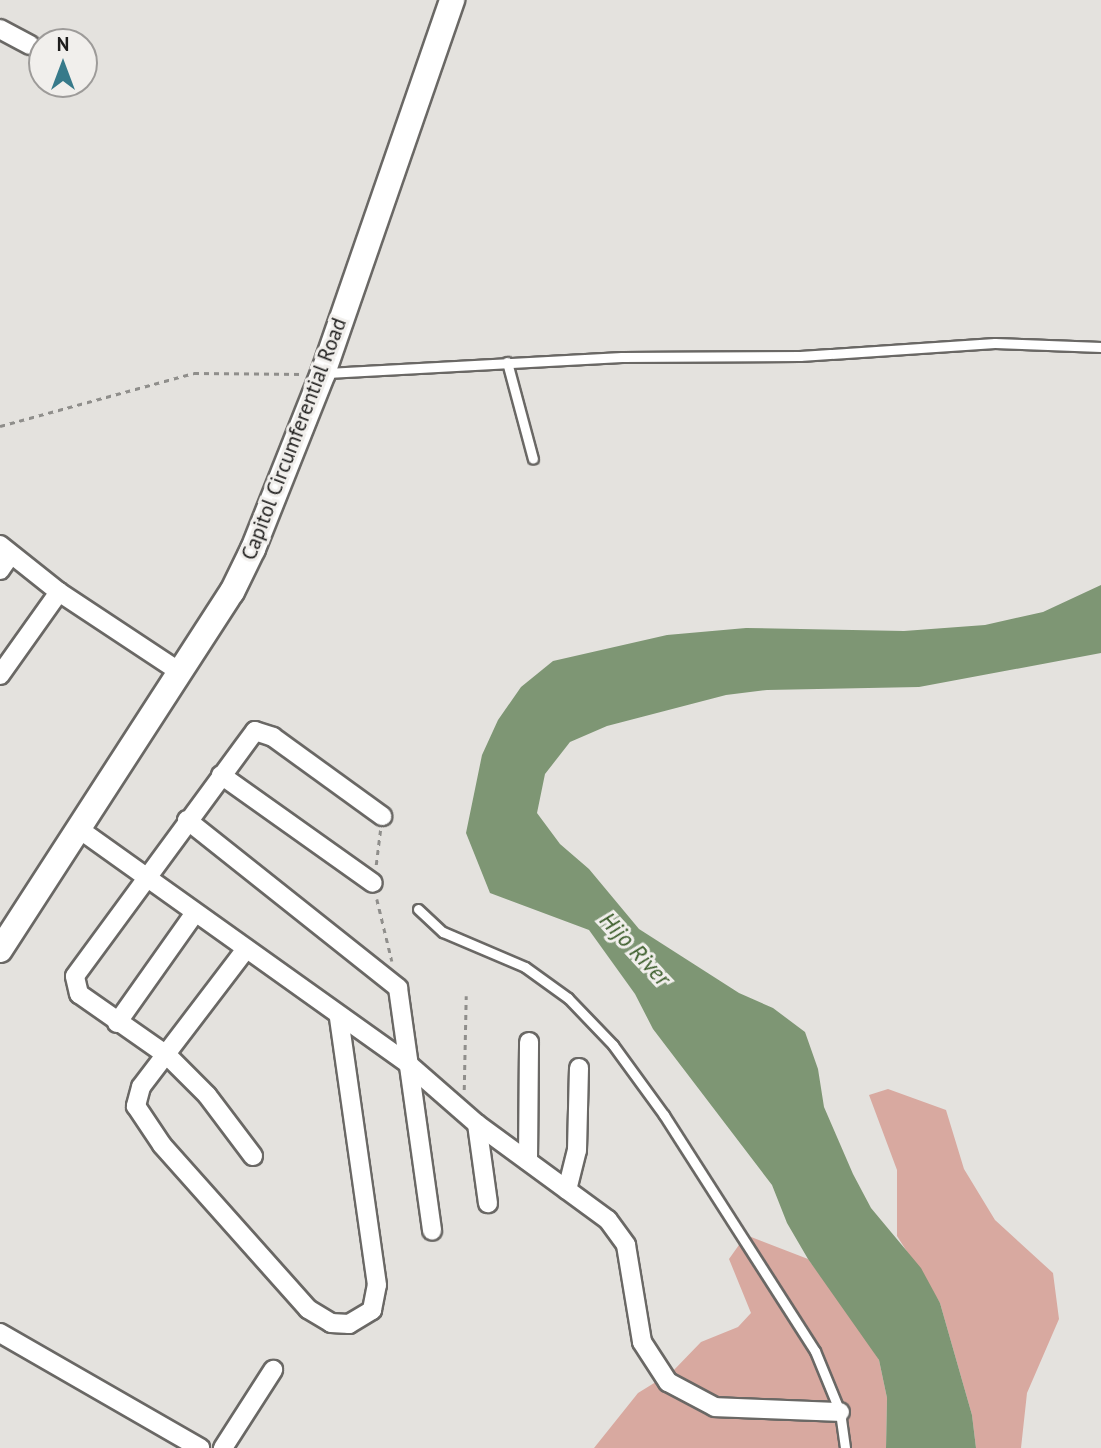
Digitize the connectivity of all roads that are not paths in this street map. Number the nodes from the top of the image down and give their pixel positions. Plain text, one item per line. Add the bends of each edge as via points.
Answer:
1 (452, 0) edge
2 (0, 29) edge
3 (28, 44) edge
4 (1101, 347) edge
5 (507, 362) junction
6 (323, 373) junction
7 (533, 459) dead end
8 (6, 550) edge
9 (0, 570) edge
10 (59, 592) junction
11 (180, 672) junction
12 (0, 675) edge
13 (221, 775) junction
14 (382, 816) road end
15 (187, 820) junction
16 (79, 829) junction
17 (145, 876) junction
18 (373, 883) road end
19 (418, 909) dead end
20 (195, 913) junction
21 (0, 950) edge
22 (246, 950) junction
23 (339, 1017) junction
24 (117, 1023) junction
25 (529, 1042) dead end
26 (168, 1056) junction
27 (407, 1063) junction
28 (579, 1068) dead end
29 (470, 1118) junction
30 (253, 1156) dead end
31 (528, 1161) junction
32 (567, 1190) junction
33 (488, 1203) dead end
34 (432, 1231) dead end
35 (0, 1333) edge
36 (273, 1370) dead end
37 (840, 1412) junction
38 (200, 1448) edge
39 (223, 1448) edge
40 (845, 1448) edge

1 - 6 main road, Capitol Circumferential Road
2 - 3 street
4 - 5 lane via 995,343 800,356
5 - 6 lane
5 - 7 lane
6 - 11 main road, Capitol Circumferential Road via 253,549 232,592
8 - 9 street
8 - 10 street
10 - 11 street
10 - 12 street
11 - 16 main road, Capitol Circumferential Road
13 - 14 street via 249,736 263,731
13 - 15 street
13 - 18 street
15 - 17 street
15 - 27 street via 398,988
16 - 17 street
16 - 21 main road, Capitol Circumferential Road
17 - 20 street
17 - 24 street via 75,976 79,994
19 - 37 lane via 443,932 525,967 568,998 613,1045 664,1115 815,1351
20 - 22 street
20 - 24 street
22 - 23 street
22 - 26 street
23 - 26 street via 377,1284 372,1310 349,1324 331,1323 308,1310 138,1114 141,1087
23 - 27 street
24 - 26 street
25 - 31 street
26 - 30 street via 215,1105
27 - 29 street
27 - 34 street
28 - 32 street via 577,1150
29 - 31 street
29 - 33 street
31 - 32 street
32 - 37 street via 620,1233 626,1245 642,1342 668,1382 715,1407
35 - 38 street
36 - 39 street
37 - 40 lane

